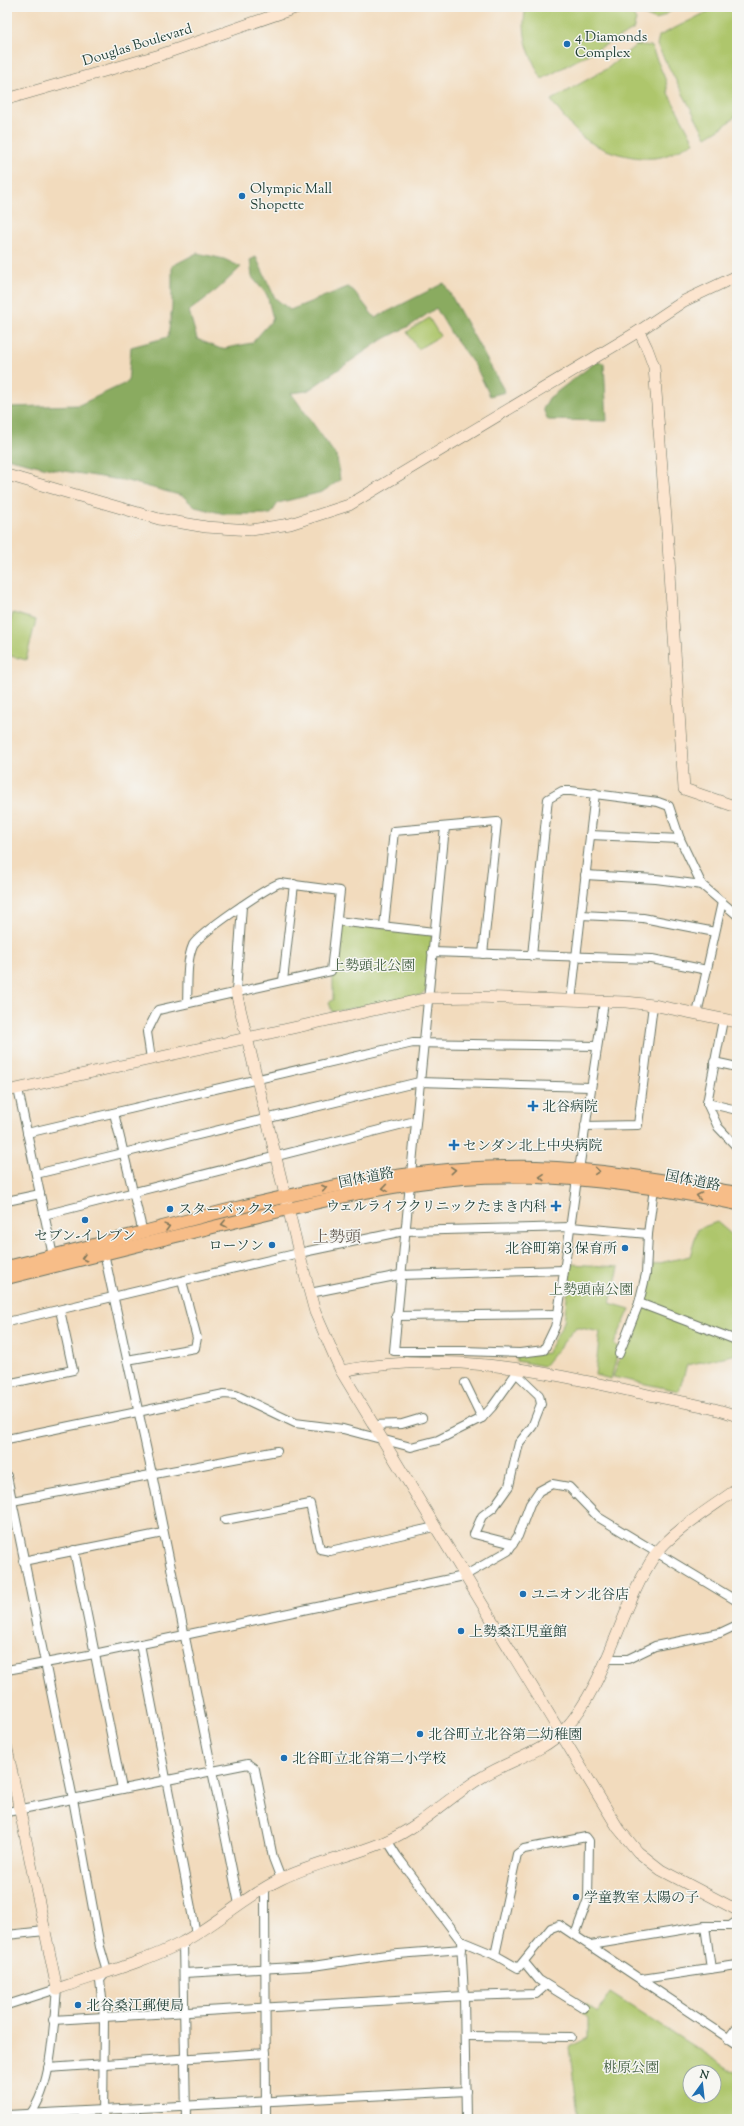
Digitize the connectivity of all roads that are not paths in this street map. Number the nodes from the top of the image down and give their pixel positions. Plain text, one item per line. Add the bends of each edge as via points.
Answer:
1 (298, 7) edge
2 (7, 99) edge
3 (737, 276) edge
4 (639, 331) junction
5 (7, 475) edge
6 (595, 794) junction
7 (737, 807) edge
8 (444, 826) junction
9 (590, 835) junction
10 (680, 838) junction
11 (586, 875) junction
12 (294, 884) junction
13 (702, 885) junction
14 (722, 902) junction
15 (242, 906) junction
16 (581, 915) junction
17 (737, 915) edge
18 (336, 921) junction
19 (384, 926) junction
20 (434, 932) junction
21 (715, 932) junction
22 (432, 952) junction
23 (484, 954) junction
24 (532, 956) junction
25 (577, 958) junction
26 (707, 970) junction
27 (283, 981) junction
28 (236, 992) junction
29 (428, 998) junction
30 (571, 1001) junction
31 (186, 1002) junction
32 (604, 1002) junction
33 (653, 1006) junction
34 (696, 1014) junction
35 (723, 1020) junction
36 (737, 1022) edge
37 (246, 1037) junction
38 (423, 1042) junction
39 (597, 1046) junction
40 (151, 1059) junction
41 (714, 1062) junction
42 (737, 1067) edge
43 (256, 1078) junction
44 (419, 1082) junction
45 (590, 1087) junction
46 (12, 1090) edge
47 (707, 1104) junction
48 (737, 1110) edge
49 (114, 1113) junction
50 (266, 1118) junction
51 (415, 1121) junction
52 (585, 1126) junction
53 (27, 1133) junction
54 (737, 1147) edge
55 (124, 1153) junction
56 (276, 1157) junction
57 (36, 1174) junction
58 (578, 1174) junction
59 (410, 1179) junction
60 (654, 1188) junction
61 (134, 1193) junction
62 (737, 1193) edge
63 (40, 1194) junction
64 (286, 1197) junction
65 (7, 1201) edge
66 (737, 1204) edge
67 (289, 1209) junction
68 (44, 1215) junction
69 (571, 1227) junction
70 (404, 1231) junction
71 (143, 1233) junction
72 (648, 1234) junction
73 (104, 1253) junction
74 (299, 1253) junction
75 (53, 1256) junction
76 (7, 1267) edge
77 (564, 1270) junction
78 (400, 1275) junction
79 (7, 1278) edge
80 (182, 1281) junction
81 (310, 1293) junction
82 (114, 1297) junction
83 (639, 1303) junction
84 (60, 1310) junction
85 (558, 1314) junction
86 (396, 1316) junction
87 (7, 1322) edge
88 (736, 1340) dead end
89 (619, 1354) dead end
90 (127, 1360) junction
91 (341, 1371) junction
92 (518, 1371) junction
93 (465, 1383) dead end
94 (7, 1384) edge
95 (139, 1412) junction
96 (737, 1416) edge
97 (422, 1418) dead end
98 (482, 1418) junction
99 (372, 1425) junction
100 (380, 1438) junction
101 (7, 1439) edge
102 (277, 1451) dead end
103 (152, 1474) junction
104 (7, 1476) edge
105 (737, 1489) edge
106 (12, 1501) junction
107 (225, 1520) dead end
108 (435, 1527) junction
109 (163, 1534) junction
110 (513, 1544) junction
111 (74, 1550) junction
112 (656, 1553) junction
113 (23, 1561) junction
114 (464, 1576) junction
115 (737, 1601) edge
116 (737, 1625) edge
117 (184, 1635) junction
118 (140, 1644) junction
119 (94, 1654) junction
120 (605, 1659) junction
121 (45, 1663) junction
122 (7, 1670) edge
123 (562, 1732) junction
124 (7, 1749) edge
125 (212, 1770) junction
126 (167, 1780) junction
127 (122, 1789) junction
128 (73, 1799) junction
129 (20, 1810) junction
130 (7, 1812) edge
131 (387, 1840) junction
132 (281, 1879) junction
133 (265, 1888) junction
134 (239, 1904) junction
135 (737, 1910) edge
136 (737, 1921) edge
137 (705, 1926) junction
138 (45, 1930) junction
139 (196, 1934) junction
140 (575, 1934) junction
141 (7, 1935) edge
142 (183, 1942) junction
143 (461, 1945) junction
144 (591, 1945) junction
145 (495, 1955) junction
146 (524, 1962) junction
147 (737, 1965) edge
148 (265, 1969) junction
149 (711, 1969) junction
150 (107, 1971) junction
151 (184, 1973) junction
152 (642, 1979) junction
153 (546, 1985) junction
154 (57, 1989) junction
155 (464, 1996) junction
156 (7, 2005) edge
157 (266, 2008) junction
158 (584, 2008) dead end
159 (185, 2012) junction
160 (104, 2017) junction
161 (53, 2020) junction
162 (737, 2027) edge
163 (465, 2036) junction
164 (571, 2037) dead end
165 (728, 2038) junction
166 (737, 2044) edge
167 (266, 2053) junction
168 (186, 2060) junction
169 (104, 2063) junction
170 (48, 2068) junction
171 (466, 2091) junction
172 (266, 2101) junction
173 (186, 2105) junction
174 (103, 2109) junction
175 (33, 2113) junction
176 (7, 2115) edge
177 (53, 2115) edge
178 (26, 2119) edge
179 (103, 2119) edge
180 (186, 2119) edge
181 (266, 2119) edge
182 (466, 2119) edge

1 - 2 street, Douglas Boulevard via 160,55
3 - 4 street via 684,301
4 - 5 street via 349,505 290,524 251,530 206,527 159,519
4 - 7 street via 654,367 684,789
6 - 9 street
6 - 10 street via 664,803 672,811
6 - 24 street via 566,790 548,799
8 - 19 street via 394,831
8 - 20 street
8 - 23 street via 497,822
9 - 10 street
9 - 11 street
10 - 13 street
11 - 13 street via 656,878
11 - 16 street
12 - 15 street via 280,883 272,886
12 - 18 street via 340,891
12 - 27 street
13 - 14 street
14 - 17 street
14 - 21 street
15 - 28 street
15 - 31 street via 194,943
16 - 21 street via 643,918
16 - 25 street
18 - 19 street
18 - 27 street via 331,971
19 - 20 street
20 - 22 street
21 - 26 street
22 - 23 street
22 - 29 street
23 - 24 street
24 - 25 street
25 - 26 street via 652,960
25 - 30 street
26 - 34 street
27 - 28 street
28 - 31 street
28 - 37 street
29 - 30 street via 476,997
29 - 37 street
29 - 38 street
30 - 32 street
31 - 40 street via 158,1010 147,1032
32 - 33 street
32 - 39 street
33 - 34 street
33 - 52 street via 638,1125
34 - 35 street
35 - 36 street
35 - 41 street
37 - 40 street
37 - 43 street
38 - 39 street
38 - 43 street
38 - 44 street
39 - 45 street
40 - 46 street
41 - 42 street
41 - 47 street
43 - 49 street
43 - 50 street
44 - 45 street
44 - 50 street
44 - 51 street
45 - 52 street
46 - 53 street
47 - 48 street
47 - 54 street via 718,1127
49 - 53 street
49 - 55 street
50 - 55 street
50 - 56 street
51 - 56 street
51 - 59 street
52 - 58 street
53 - 57 street
55 - 57 street
55 - 61 street
56 - 61 street
56 - 64 street
57 - 63 street
58 - 59 main road, 国体道路 via 499,1167
58 - 60 main road, 国体道路
58 -> 62 main road, 国体道路 via 650,1178
58 - 69 street
64 -> 59 main road, 国体道路 via 358,1181
59 -> 67 main road, 国体道路
59 - 70 street
66 -> 60 main road, 国体道路
60 - 72 street
61 - 68 street
61 - 71 street
63 - 65 street
63 - 68 street
64 - 67 street
71 -> 64 main road, 国体道路
67 -> 73 main road, 国体道路
67 - 74 street
68 - 75 street
69 - 70 street
69 - 72 street
69 - 77 street
70 - 74 street
70 - 78 street
71 - 75 main road, 国体道路
72 - 83 street via 646,1274
73 -> 79 main road, 国体道路
73 - 82 street
74 - 80 street
74 - 81 street
75 - 76 main road, 国体道路
77 - 78 street
77 - 85 street
78 - 81 street
78 - 86 street
80 - 82 street
80 - 90 street via 197,1338 195,1348
81 - 91 street via 321,1328
82 - 84 street
82 - 90 street
83 - 88 street
83 - 89 street
84 - 87 street
84 - 94 street via 74,1370
85 - 86 street
85 - 86 street via 544,1350 520,1353 394,1351
90 - 95 street
91 - 92 street via 369,1366 429,1362 470,1362
91 - 99 street
92 - 96 street via 683,1402
92 - 98 street
92 - 110 street via 539,1395 541,1404 532,1427 519,1443 510,1486 494,1507 482,1516 474,1534
93 - 98 street
95 - 100 street via 224,1394 236,1395 295,1423 343,1429
95 - 101 street
95 - 103 street
97 - 99 street via 402,1424
98 - 100 street via 438,1440 411,1447
99 - 100 street
100 - 108 street
102 - 103 street
103 - 106 street
103 - 109 street
104 - 106 street
105 - 112 street via 676,1534
106 - 113 street
107 - 108 street via 310,1504 320,1549 330,1551
108 - 114 street
109 - 111 street
109 - 117 street
110 - 112 street via 530,1504 539,1491 552,1484 569,1487 598,1517
110 - 114 street via 508,1551
111 - 113 street
111 - 119 street
112 - 115 street
112 - 120 street via 639,1582
113 - 121 street
114 - 117 street
114 - 123 street via 542,1706
116 - 120 street via 720,1633 655,1646 628,1659
117 - 118 street
117 - 125 street
118 - 119 street
118 - 126 street
119 - 121 street
119 - 127 street
120 - 123 street via 583,1704
121 - 122 street
121 - 128 street
123 - 131 street via 545,1746 482,1777 420,1822
123 - 135 street via 618,1828 638,1852 661,1870
124 - 129 street
125 - 126 street
125 - 132 street via 248,1764 255,1769 273,1858
125 - 134 street
126 - 127 street
126 - 139 street
127 - 128 street
128 - 129 street
128 - 150 street via 100,1946
129 - 130 street
129 - 138 street
131 - 132 street
131 - 143 street
132 - 133 street
133 - 134 street
133 - 148 street
134 - 139 street
136 - 137 street via 725,1927
137 - 144 street
137 - 149 street
138 - 141 street
138 - 154 street
139 - 142 street
140 - 144 street
140 - 145 street via 588,1899 589,1841 586,1837 524,1849 517,1854
140 - 146 street via 554,1925
142 - 150 street via 143,1960
142 - 151 street
143 - 145 street
143 - 148 street via 313,1966
143 - 155 street
144 - 152 street
145 - 146 street via 518,1968
146 - 153 street
147 - 149 street
148 - 151 street
148 - 157 street
149 - 152 street
150 - 154 street
150 - 160 street via 100,1980
151 - 159 street
152 - 165 street
153 - 155 street via 536,1994
153 - 158 street
154 - 156 street
154 - 161 street
155 - 157 street
155 - 163 street
157 - 159 street
157 - 167 street
159 - 160 street
159 - 168 street
160 - 161 street
160 - 169 street
161 - 170 street
162 - 165 street
163 - 164 street
163 - 171 street
165 - 166 street
167 - 168 street
167 - 172 street
168 - 169 street
168 - 173 street
169 - 170 street
169 - 174 street
170 - 175 street via 44,2088
171 - 172 street
171 - 182 street
172 - 173 street
172 - 181 street
173 - 174 street
173 - 180 street
174 - 177 street
174 - 179 street
175 - 176 street
175 - 177 street
175 - 178 street

